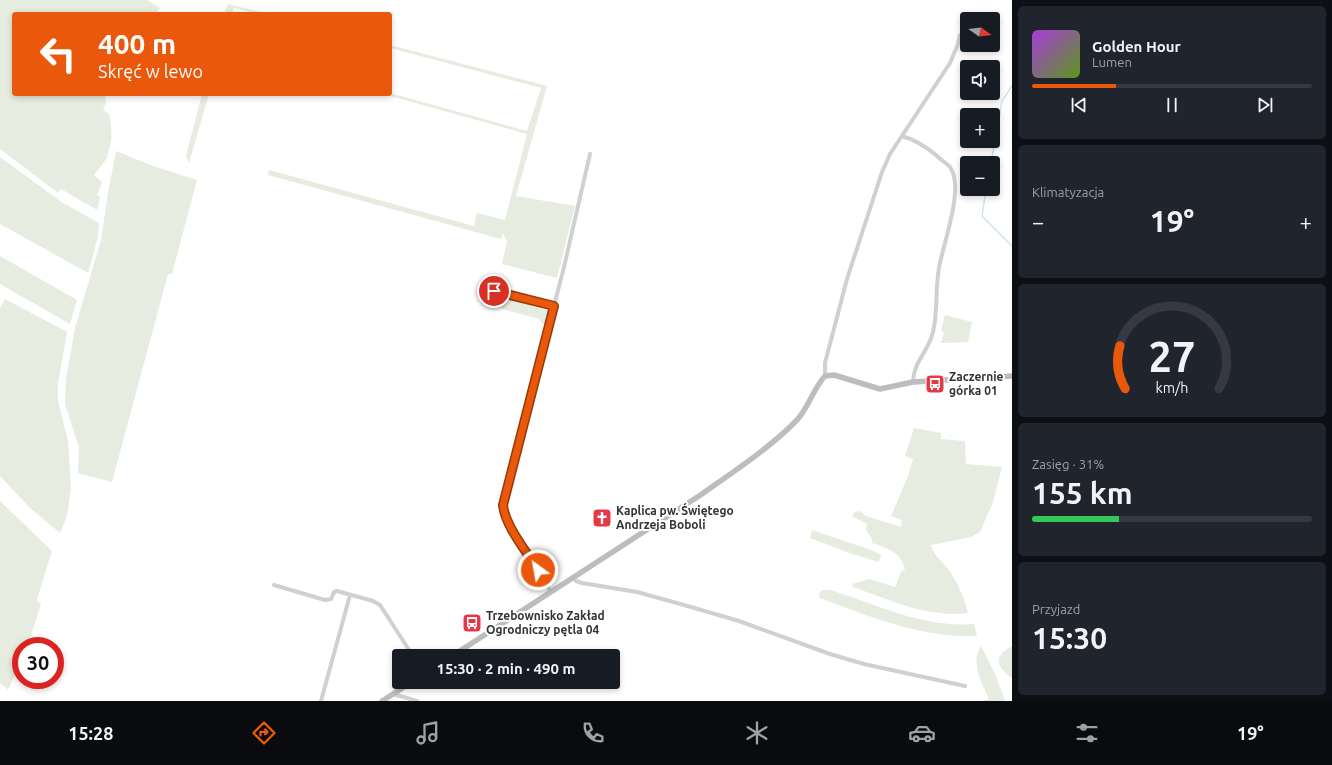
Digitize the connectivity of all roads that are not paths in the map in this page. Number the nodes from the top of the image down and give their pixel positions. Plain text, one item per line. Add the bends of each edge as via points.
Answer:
1 (960, 35) dead end
2 (902, 136) junction
3 (590, 154) dead end
4 (494, 291) dead end
5 (554, 306) junction
6 (825, 376) junction
7 (1012, 376) edge
8 (913, 382) junction
9 (574, 577) junction
10 (274, 586) dead end
11 (551, 592) junction
12 (350, 595) junction
13 (408, 649) edge
14 (463, 649) edge
15 (965, 686) dead end
16 (401, 689) edge
17 (393, 694) junction
18 (321, 701) edge
19 (382, 701) edge
20 (417, 701) edge

1 - 2 street via 950,63
2 - 6 street via 882,172 857,249 825,363
2 - 8 street via 925,146 950,167 956,186 956,198 942,247 933,333 913,371
3 - 5 street
4 - 5 street
5 - 11 street via 503,505 510,526
6 - 8 street via 834,375 880,389
6 - 9 street via 807,407 796,420 760,451 702,494
7 - 8 street
9 - 11 street
9 - 15 street via 582,583 637,592 728,617 864,664
10 - 12 street via 326,600 331,599 337,591
11 - 14 street
12 - 13 street via 380,605
12 - 18 street
16 - 17 street
17 - 19 street
17 - 20 street

